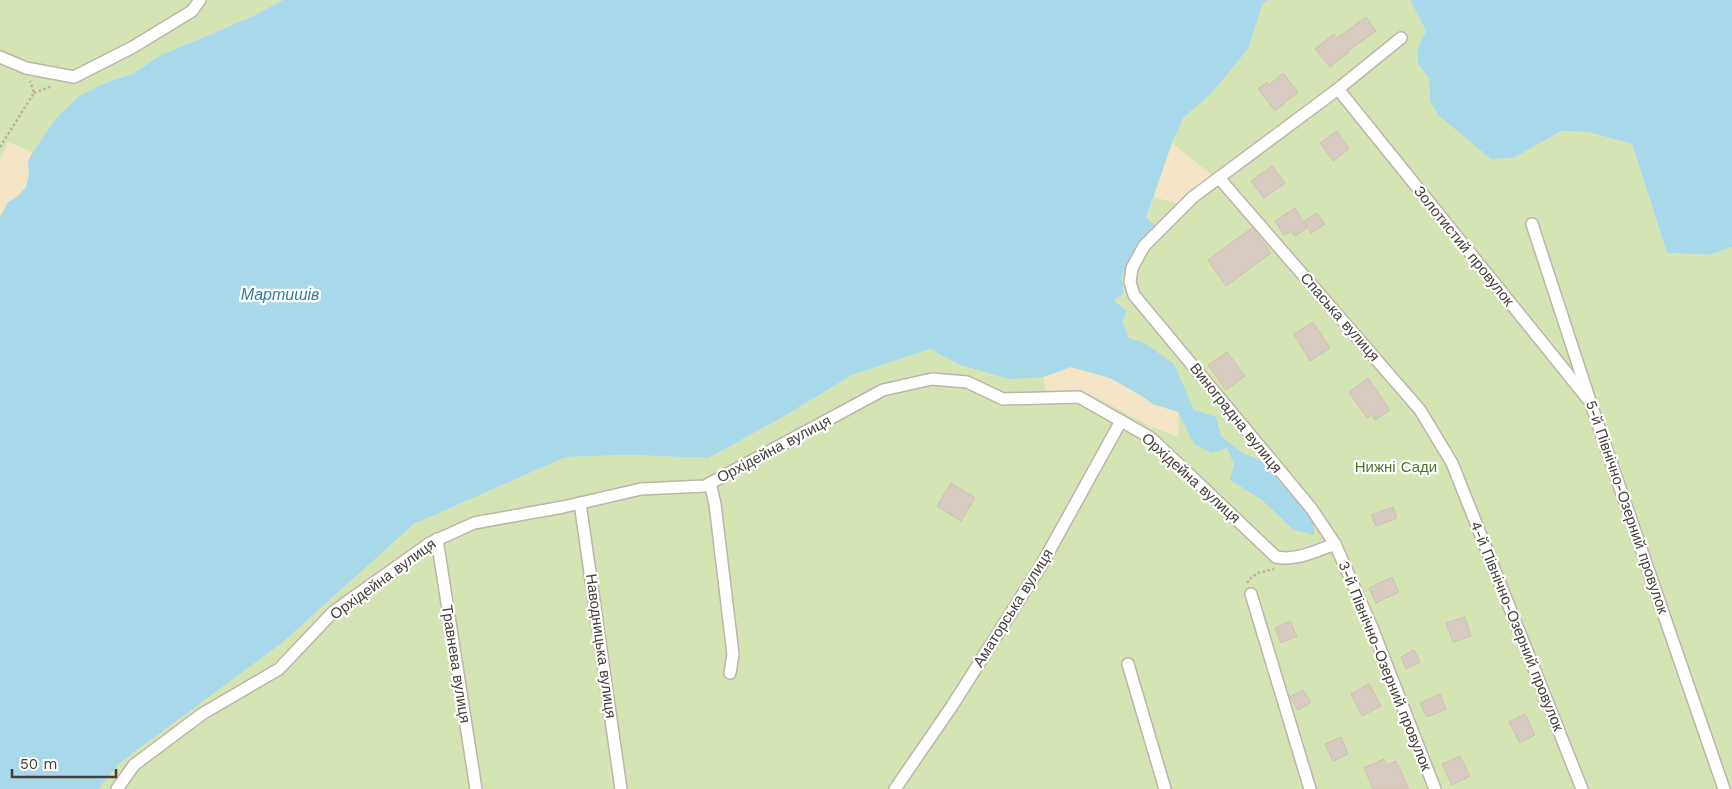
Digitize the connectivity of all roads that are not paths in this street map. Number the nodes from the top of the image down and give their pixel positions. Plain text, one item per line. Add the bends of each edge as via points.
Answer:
1 (200, 0) edge
2 (1401, 38) dead end
3 (0, 57) edge
4 (1338, 89) junction
5 (1219, 178) junction
6 (1532, 224) dead end
7 (1591, 404) junction
8 (1121, 421) junction
9 (1452, 464) joint
10 (710, 483) junction
11 (580, 503) junction
12 (437, 539) junction
13 (1335, 544) junction
14 (1251, 594) road end
15 (1128, 664) dead end
16 (730, 673) dead end
17 (117, 789) edge
18 (476, 789) edge
19 (621, 789) edge
20 (895, 789) edge
21 (1165, 789) edge
22 (1310, 789) edge
23 (1435, 789) edge
24 (1582, 789) edge
25 (1724, 789) edge

1 - 3 street via 192,11 133,47 74,77 26,68
2 - 4 street
4 - 5 street
4 - 7 street, Золотистий провулок
5 - 9 street, Спаська вулиця via 1420,410
5 - 13 street, Виноградна вулиця via 1193,197 1144,246 1132,268 1130,282 1134,295 1311,508
6 - 7 street, 5-й Північно-Озерний провулок
7 - 25 street, 5-й Північно-Озерний провулок
8 - 10 street, Орхідейна вулиця via 1079,397 1003,399 967,382 932,378 883,390
8 - 13 street, Орхідейна вулиця via 1151,438 1276,556 1297,558
8 - 20 street, Аматорська вулиця via 1042,564
9 - 24 street, 4-й Північно-Озерний провулок
10 - 11 street, Орхідейна вулиця via 705,486 641,489
10 - 16 street via 733,654
11 - 12 street, Орхідейна вулиця via 474,523
11 - 19 street, Наводницька вулиця
12 - 17 street, Орхідейна вулиця via 333,612 279,669 202,714 134,765
12 - 18 street, Травнева вулиця
13 - 23 street, 3-й Північно-Озерний провулок via 1371,625
14 - 22 street
15 - 21 street

